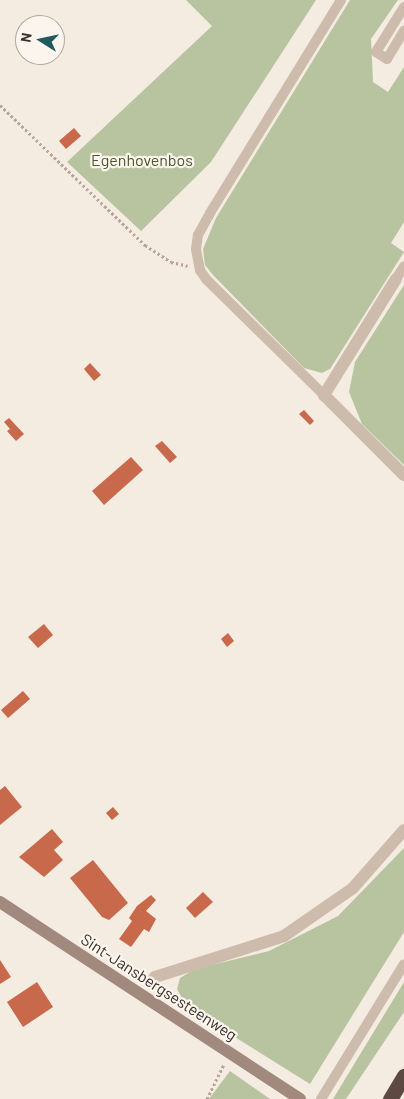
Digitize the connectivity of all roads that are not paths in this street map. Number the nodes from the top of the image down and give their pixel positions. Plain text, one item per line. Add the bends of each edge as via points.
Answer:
1 (341, 0) edge
2 (404, 7) edge
3 (404, 30) edge
4 (404, 266) edge
5 (396, 279) joint
6 (324, 395) junction
7 (404, 475) edge
8 (404, 830) edge
9 (0, 902) edge
10 (404, 964) edge
11 (151, 983) joint
12 (142, 996) junction
13 (404, 1076) edge
14 (300, 1099) edge
15 (321, 1099) edge
16 (390, 1099) edge

1 - 6 lane via 202,228 196,249 200,270 206,280
2 - 3 lane via 376,52 387,59
4 - 5 lane
5 - 6 street
6 - 7 street
8 - 11 street via 353,888 284,936 156,977
9 - 12 main road, Sint-Jansbergsesteenweg
10 - 15 lane
11 - 12 lane
12 - 14 main road, Sint-Jansbergsesteenweg
13 - 16 highway

